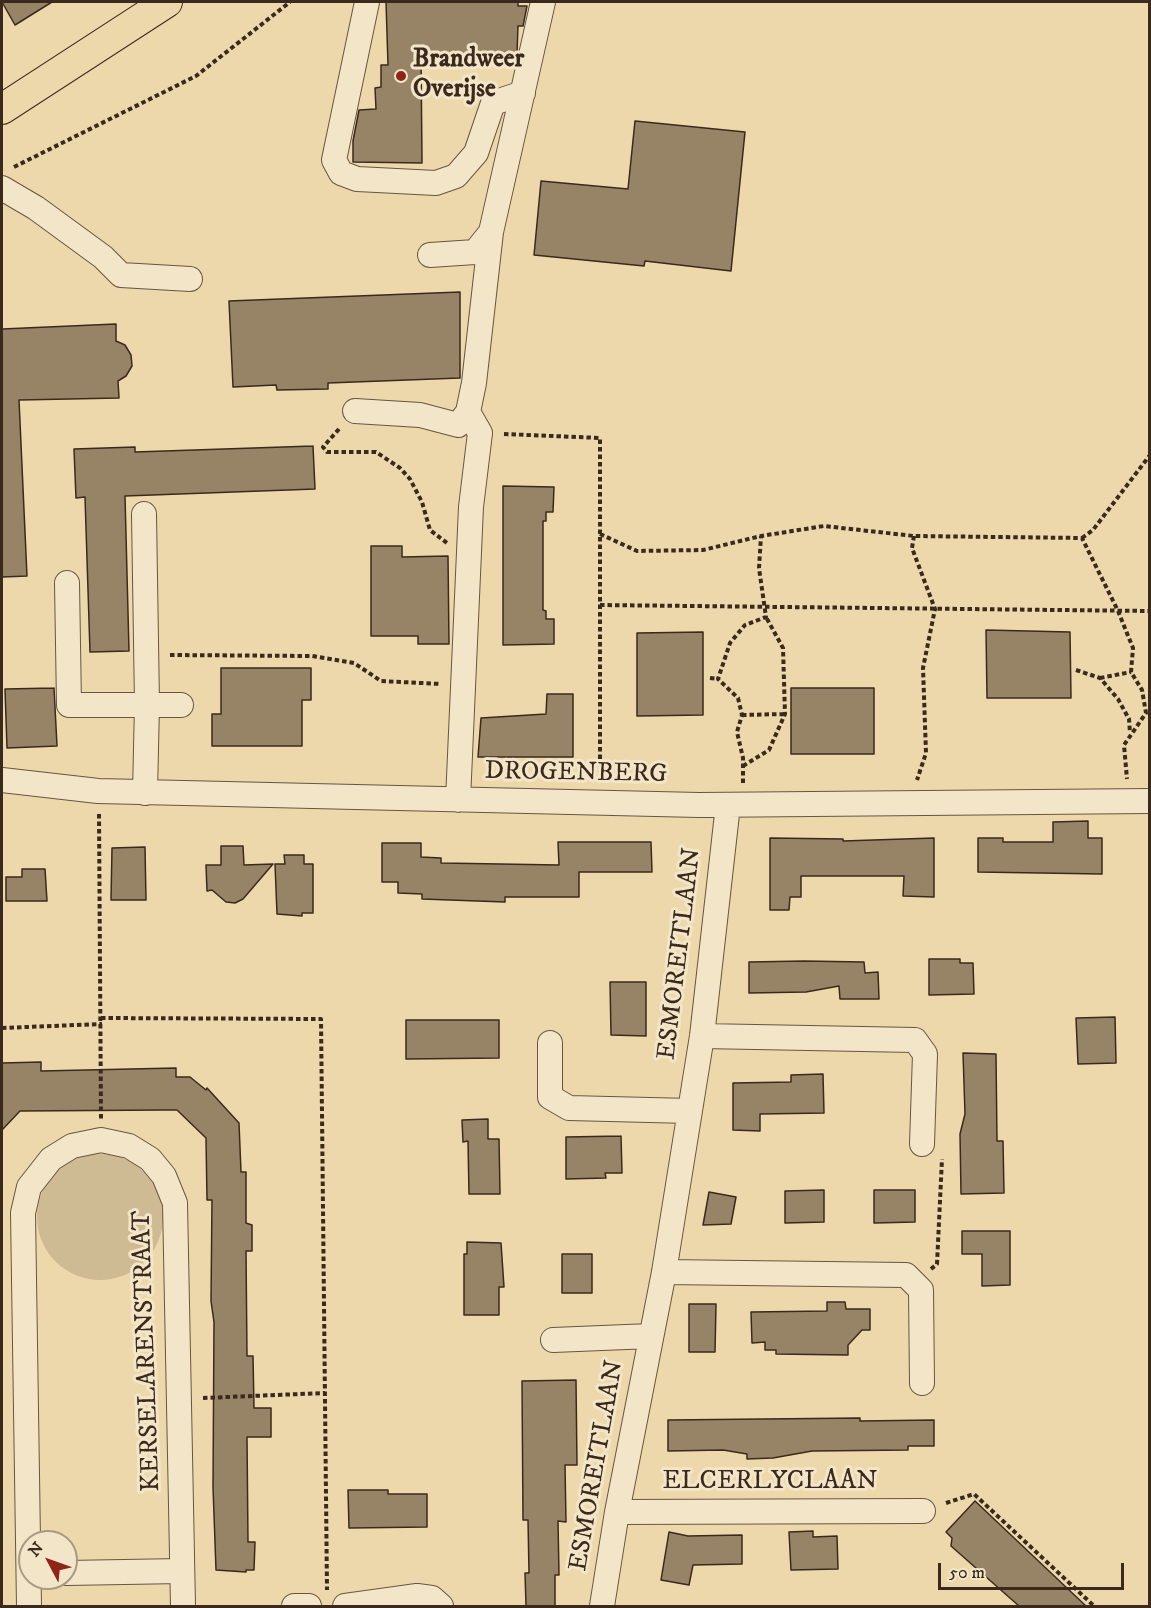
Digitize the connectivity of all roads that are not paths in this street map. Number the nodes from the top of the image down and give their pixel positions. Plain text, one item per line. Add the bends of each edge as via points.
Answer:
1 (167, 2) edge
2 (367, 2) edge
3 (543, 2) edge
4 (522, 93) junction
5 (2, 109) edge
6 (6, 179) edge
7 (491, 232) junction
8 (430, 255) dead end
9 (189, 279) dead end
10 (355, 411) road end
11 (468, 412) junction
12 (144, 514) dead end
13 (67, 583) dead end
14 (147, 705) junction
15 (181, 705) dead end
16 (2, 780) edge
17 (145, 793) junction
18 (458, 800) junction
19 (1139, 801) edge
20 (735, 805) junction
21 (702, 1036) junction
22 (550, 1043) dead end
23 (690, 1111) junction
24 (922, 1144) road end
25 (664, 1272) junction
26 (651, 1335) junction
27 (553, 1340) dead end
28 (922, 1383) dead end
29 (922, 1511) road end
30 (617, 1512) junction
31 (28, 1530) edge
32 (182, 1571) junction
33 (78, 1573) edge
34 (28, 1590) edge
35 (327, 1603) edge
36 (28, 1606) edge
37 (183, 1606) edge
38 (294, 1606) edge
39 (441, 1606) edge
40 (602, 1606) edge

1 - 5 main road
2 - 4 street via 334,159 341,173 357,179 436,183 456,176 476,153 493,103
3 - 4 street
4 - 7 street
6 - 9 street via 36,208 121,275
7 - 8 street via 475,252
7 - 11 street
10 - 11 street via 420,415 458,425
11 - 18 street via 480,433 469,553
12 - 14 street
13 - 14 street via 69,705
14 - 15 street
14 - 17 street
16 - 17 street, DROGENBERG
17 - 18 street, DROGENBERG
18 - 20 street, DROGENBERG
19 - 20 street, DROGENBERG
20 - 21 street, ESMOREITLAAN
21 - 23 street, ESMOREITLAAN
21 - 24 street via 915,1040 925,1054
22 - 23 street via 550,1097 569,1108
23 - 25 street, ESMOREITLAAN
25 - 26 street, ESMOREITLAAN
25 - 28 street via 906,1275 921,1290
26 - 27 street, ESMOREITLAAN
26 - 30 street, ESMOREITLAAN
29 - 30 street, ELCERLYCLAAN
30 - 40 street, ESMOREITLAAN
31 - 32 street, KERSELARENSTRAAT via 23,1213 29,1187 51,1159 72,1146 101,1140 129,1146 150,1159 164,1176 175,1203
32 - 33 street
32 - 37 street, KERSELARENSTRAAT
34 - 36 street, KERSELARENSTRAAT
35 - 38 street
35 - 39 street via 417,1596 432,1598

